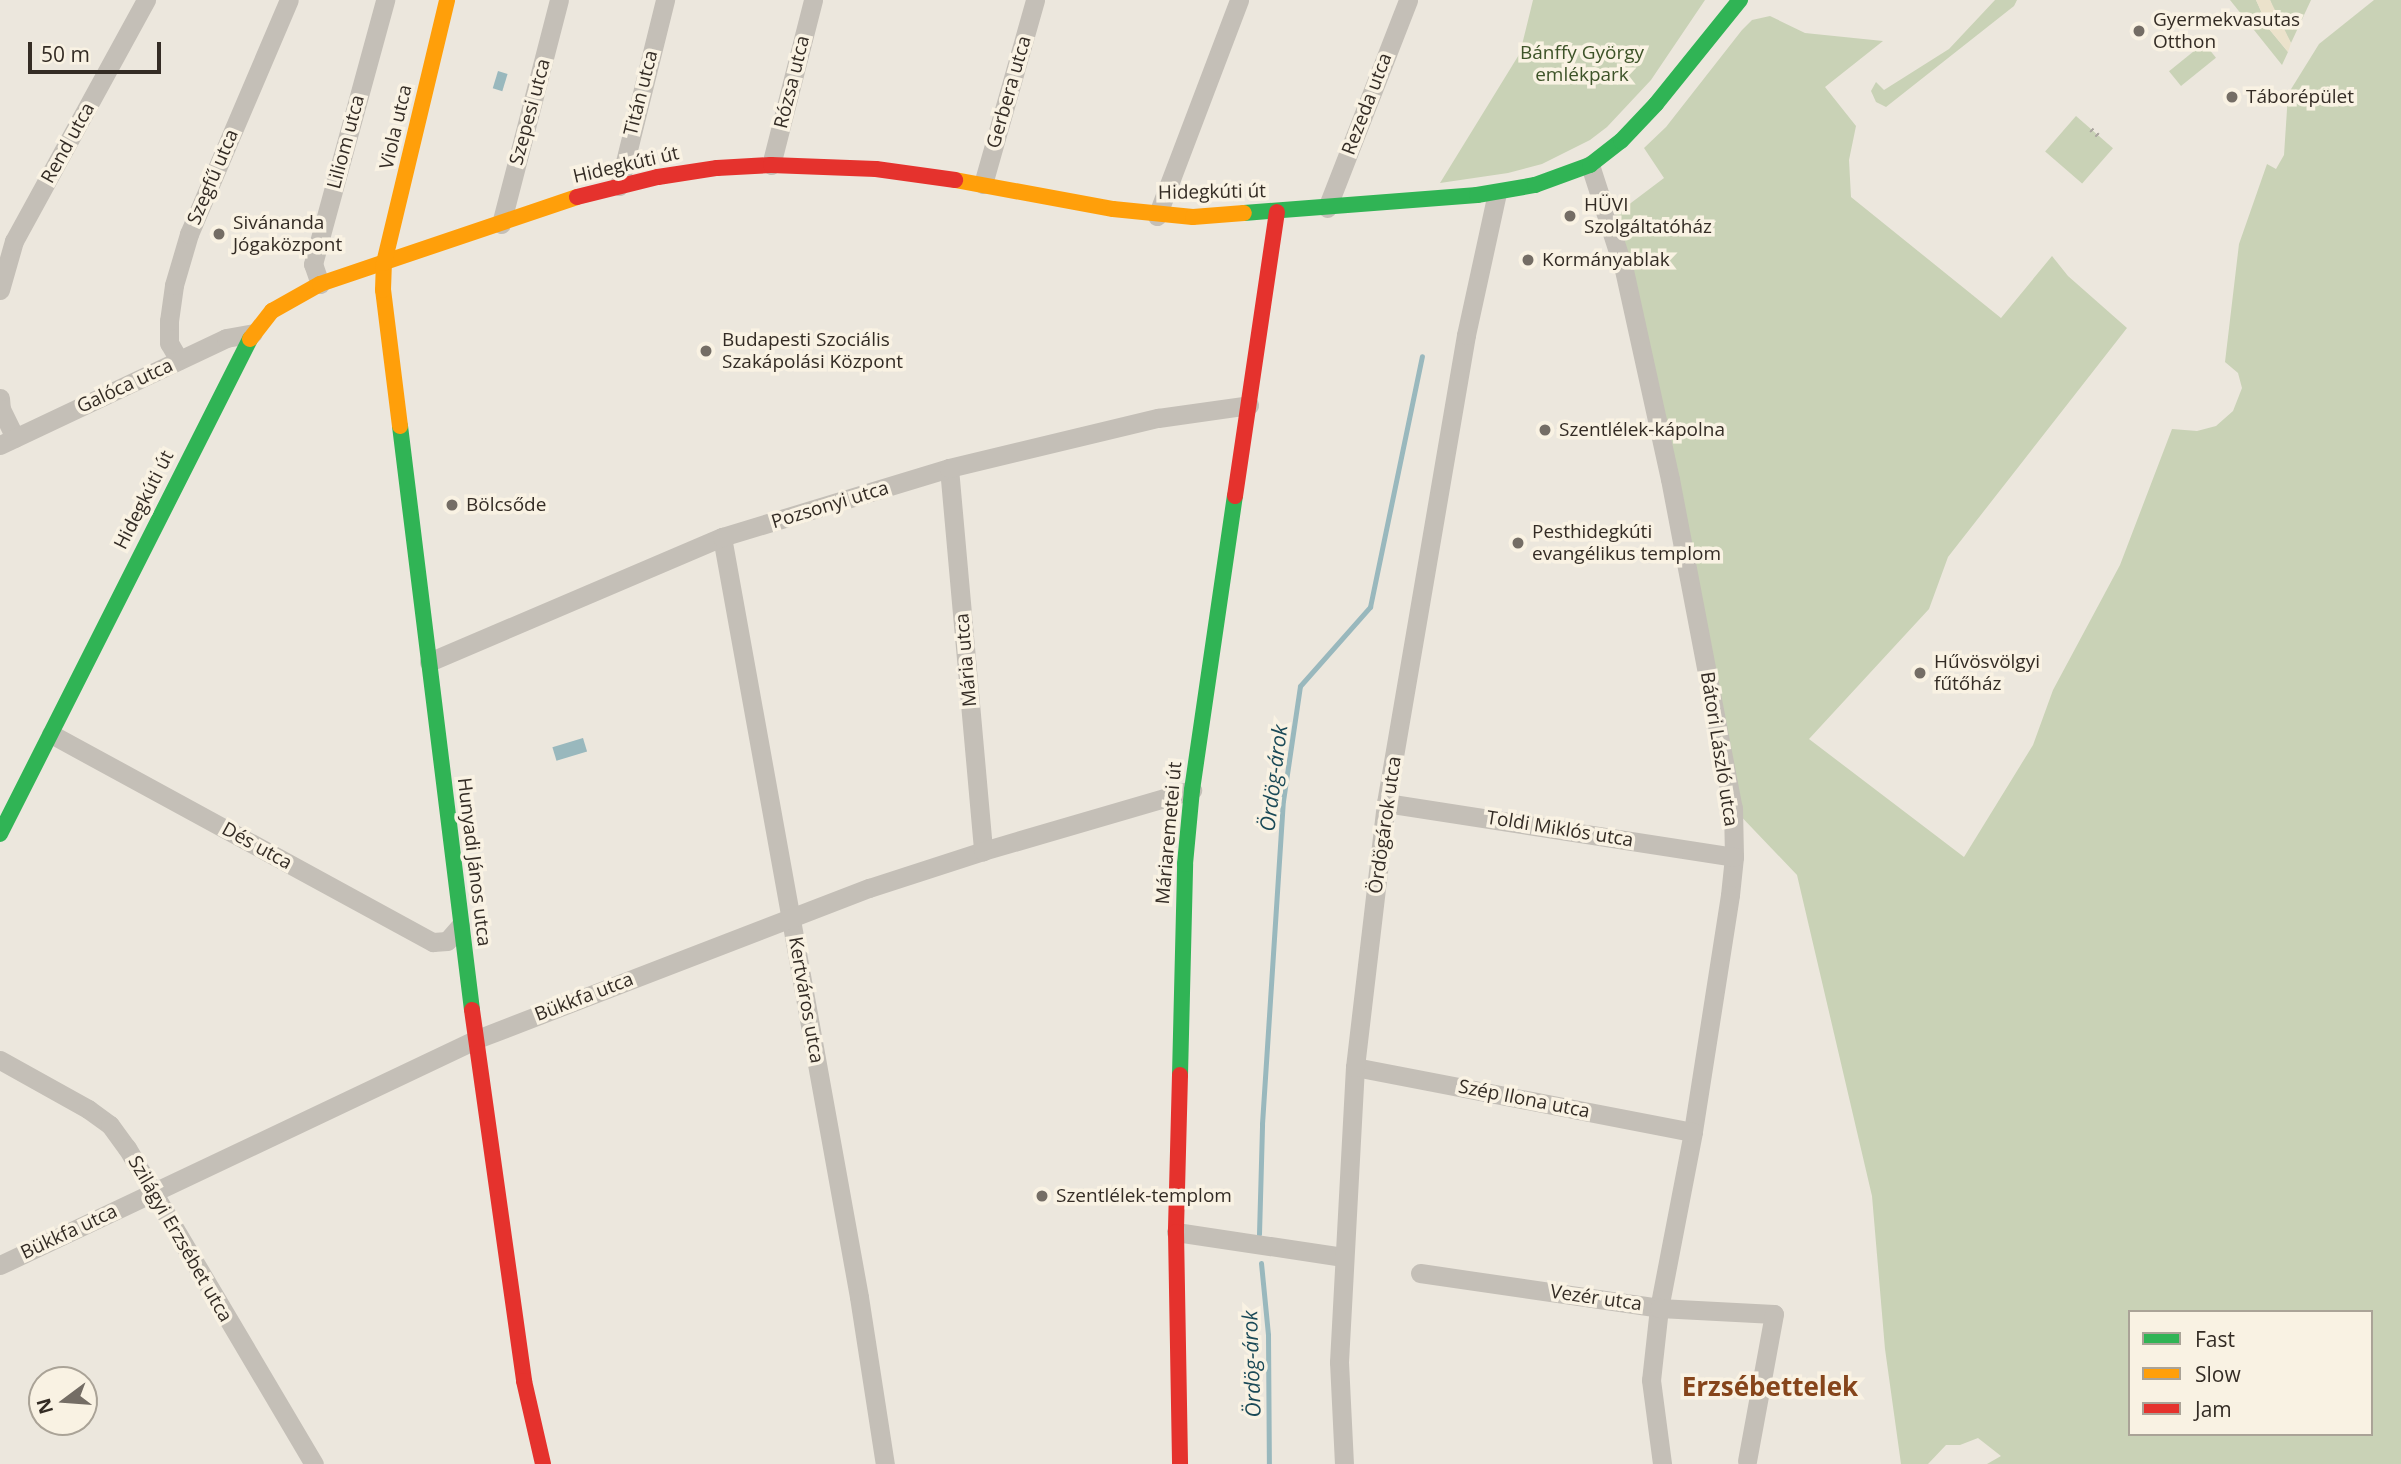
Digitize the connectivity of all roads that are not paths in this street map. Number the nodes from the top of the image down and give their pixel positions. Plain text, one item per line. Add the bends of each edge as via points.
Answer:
1 (146, 0) edge
2 (289, 0) edge
3 (385, 0) edge
4 (447, 0) edge
5 (559, 0) edge
6 (665, 0) edge
7 (813, 0) edge
8 (1035, 0) edge
9 (1239, 0) edge
10 (1408, 0) edge
11 (1740, 0) edge
12 (771, 165) junction
13 (1591, 165) junction
14 (983, 184) junction
15 (619, 186) junction
16 (1497, 193) junction
17 (1327, 208) junction
18 (1276, 212) junction
19 (1157, 216) junction
20 (501, 224) junction
21 (384, 263) junction
22 (320, 284) junction
23 (0, 290) edge
24 (253, 333) junction
25 (179, 360) junction
26 (0, 405) edge
27 (1249, 405) junction
28 (8, 442) edge
29 (949, 468) junction
30 (722, 537) junction
31 (429, 663) junction
32 (59, 738) junction
33 (1192, 790) junction
34 (1386, 803) junction
35 (0, 834) edge
36 (983, 851) junction
37 (1734, 857) junction
38 (791, 916) junction
39 (460, 926) junction
40 (477, 1039) junction
41 (0, 1060) edge
42 (1355, 1067) junction
43 (1693, 1132) junction
44 (152, 1192) junction
45 (1176, 1232) junction
46 (1343, 1257) junction
47 (0, 1265) edge
48 (1420, 1273) dead end
49 (1659, 1308) junction
50 (1747, 1461) dead end
51 (880, 1462) edge
52 (314, 1464) edge
53 (543, 1464) edge
54 (1180, 1464) edge
55 (1345, 1464) edge
56 (1662, 1464) edge

1 - 23 street, Rend utca via 14,241
2 - 25 street, Szegfű utca via 188,234 169,321 169,343
3 - 22 street, Liliom utca via 313,264
4 - 21 street, Viola utca
5 - 20 street, Szepesi utca
6 - 15 street, Titán utca
7 - 12 street, Rózsa utca
8 - 14 street, Gerbera utca
9 - 19 street
10 - 17 street, Rezeda utca
11 - 13 street, Hidegkúti út via 1656,104
12 - 14 street, Hidegkúti út via 876,169
12 - 15 street, Hidegkúti út via 717,168
13 - 16 street, Hidegkúti út via 1559,179
13 - 37 street, Bátori László utca via 1624,270 1670,479 1733,808
14 - 19 street, Hidegkúti út
15 - 20 street, Hidegkúti út
16 - 17 street, Hidegkúti út
16 - 34 street, Ördögárok utca via 1466,335
17 - 18 street, Hidegkúti út
18 - 19 street, Hidegkúti út
18 - 27 street, Máriaremetei út
20 - 21 street, Hidegkúti út
21 - 22 street, Hidegkúti út
21 - 31 street, Hunyadi János utca via 383,290
22 - 24 street, Hidegkúti út via 272,311
24 - 25 street, Galóca utca via 226,338
24 - 32 street, Hidegkúti út
25 - 28 street, Galóca utca
26 - 28 street
27 - 29 street, Pozsonyi utca via 1158,418
27 - 33 street, Máriaremetei út
29 - 30 street, Pozsonyi utca
29 - 36 street, Mária utca
30 - 31 street, Pozsonyi utca
30 - 38 street, Kertváros utca
31 - 39 street, Hunyadi János utca
32 - 35 street, Hidegkúti út
32 - 39 street, Dés utca via 433,942 447,941
33 - 36 street, Bükkfa utca
33 - 45 street, Máriaremetei út via 1182,938
34 - 37 street, Toldi Miklós utca
34 - 42 street, Ördögárok utca
36 - 38 street, Bükkfa utca
37 - 43 street, Bátori László utca
38 - 40 street, Bükkfa utca
38 - 51 street, Kertváros utca
39 - 40 street, Hunyadi János utca
40 - 44 street, Bükkfa utca
40 - 53 street, Hunyadi János utca via 524,1381
41 - 44 street, Szilágyi Erzsébet utca via 110,1125
42 - 43 street, Szép Ilona utca
42 - 46 street, Ördögárok utca
43 - 49 street, Bátori László utca
44 - 47 street, Bükkfa utca
44 - 52 street, Szilágyi Erzsébet utca
45 - 46 street
45 - 54 street, Máriaremetei út
46 - 55 street, Ördögárok utca via 1339,1362
48 - 49 street, Vezér utca
49 - 50 street, Vezér utca via 1774,1314
49 - 56 street, Bátori László utca via 1651,1380

